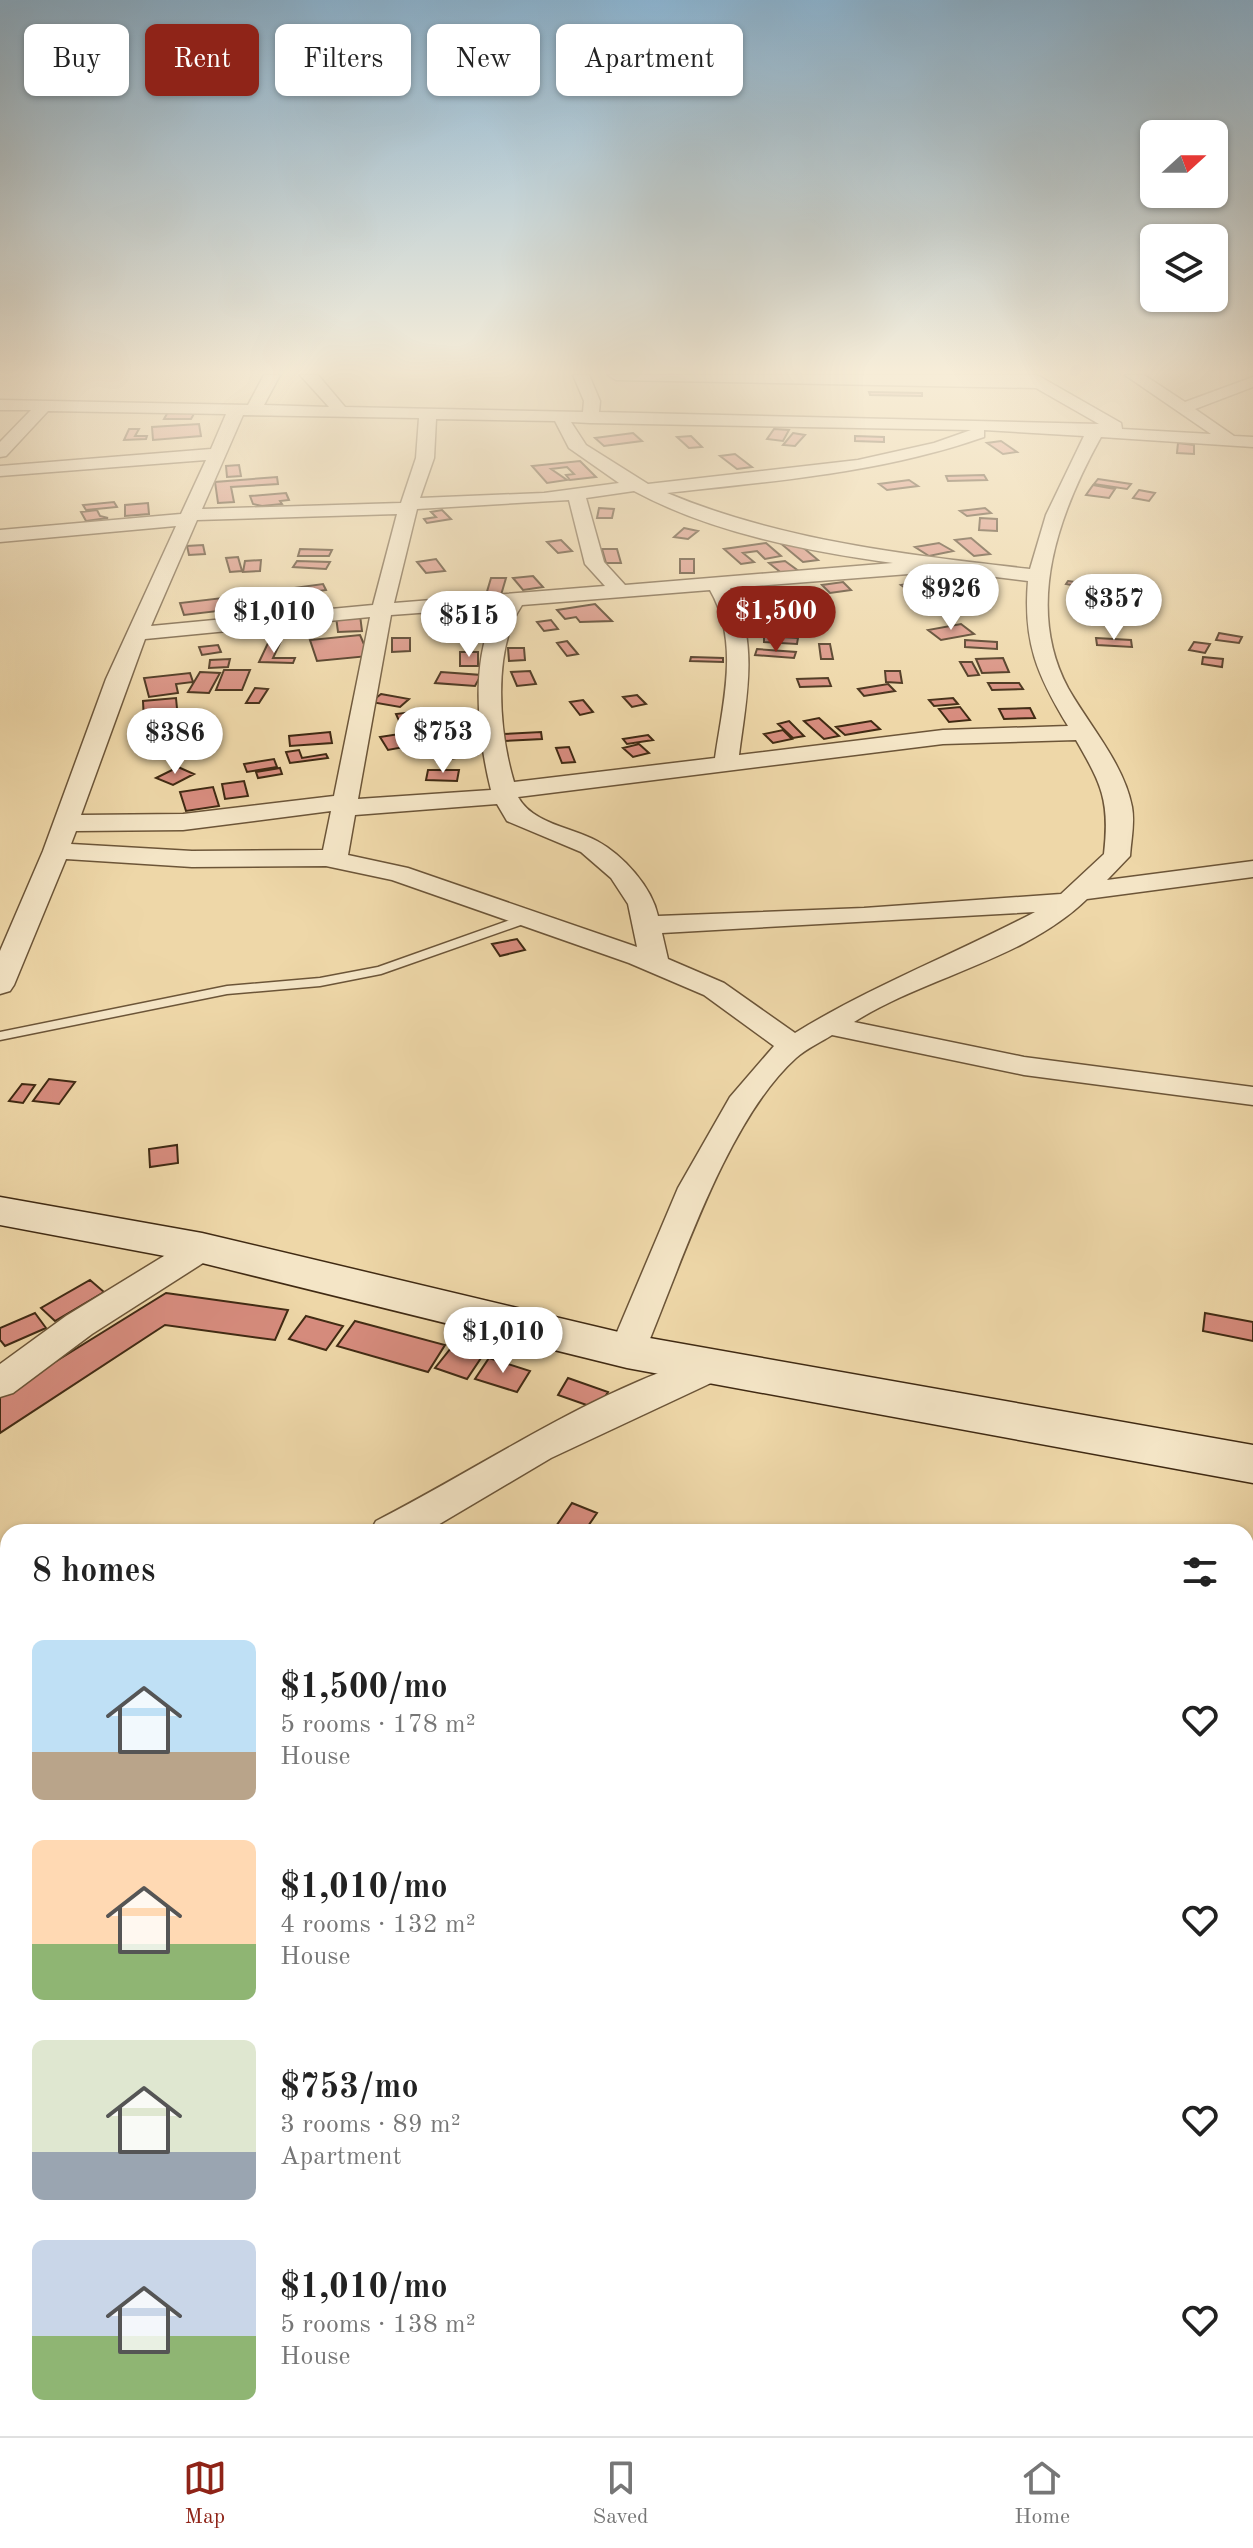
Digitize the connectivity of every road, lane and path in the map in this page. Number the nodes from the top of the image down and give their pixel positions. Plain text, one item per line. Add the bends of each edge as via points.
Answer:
1 (201, 489) edge
2 (415, 489) edge
3 (631, 489) edge
4 (640, 489) edge
5 (1068, 489) edge
6 (576, 494) junction
7 (409, 506) junction
8 (189, 517) junction
9 (0, 536) edge
10 (949, 565) junction
11 (1039, 576) junction
12 (717, 584) junction
13 (622, 593) junction
14 (515, 600) junction
15 (382, 610) junction
16 (136, 634) junction
17 (1084, 733) junction
18 (726, 765) junction
19 (505, 794) junction
20 (344, 805) junction
21 (66, 823) junction
22 (56, 851) junction
23 (334, 860) junction
24 (1253, 869) edge
25 (1075, 897) junction
26 (524, 919) junction
27 (646, 925) junction
28 (655, 964) junction
29 (0, 985) edge
30 (827, 1025) junction
31 (0, 1036) edge
32 (794, 1046) junction
33 (1253, 1096) edge
34 (0, 1211) edge
35 (202, 1248) junction
36 (627, 1351) junction
37 (713, 1367) junction
38 (0, 1383) edge
39 (1253, 1464) edge
40 (407, 1524) edge

1 - 8 street
2 - 7 street
3 - 6 street
4 - 10 street via 685,509 789,538
5 - 11 street
6 - 7 street
6 - 13 street via 595,564
7 - 8 street
7 - 15 street
8 - 9 street
8 - 16 street
10 - 11 street
10 - 12 street
11 - 17 street via 1036,637 1050,674
12 - 13 street
12 - 18 street via 734,611 738,640
13 - 14 street
14 - 15 street
14 - 19 street via 491,649 494,755
15 - 16 street
15 - 20 street
16 - 21 street
17 - 18 street via 943,737
17 - 25 street via 1119,804 1117,856
18 - 19 street
19 - 20 street
19 - 27 street via 516,816 590,847 621,873 642,904
20 - 21 street via 183,822
20 - 23 street
21 - 22 street
22 - 23 street
22 - 29 street
23 - 26 street via 399,874
24 - 25 street
25 - 27 street via 864,916
25 - 30 street via 986,949
26 - 28 street
26 - 31 lane via 381,970 320,982 227,990
27 - 28 street
28 - 32 street via 714,989
30 - 32 street
30 - 33 street via 1024,1066
32 - 36 street via 746,1097 695,1188
34 - 35 street
35 - 36 street
35 - 38 street via 79,1325
36 - 37 street
37 - 39 street
37 - 40 street via 509,1463

